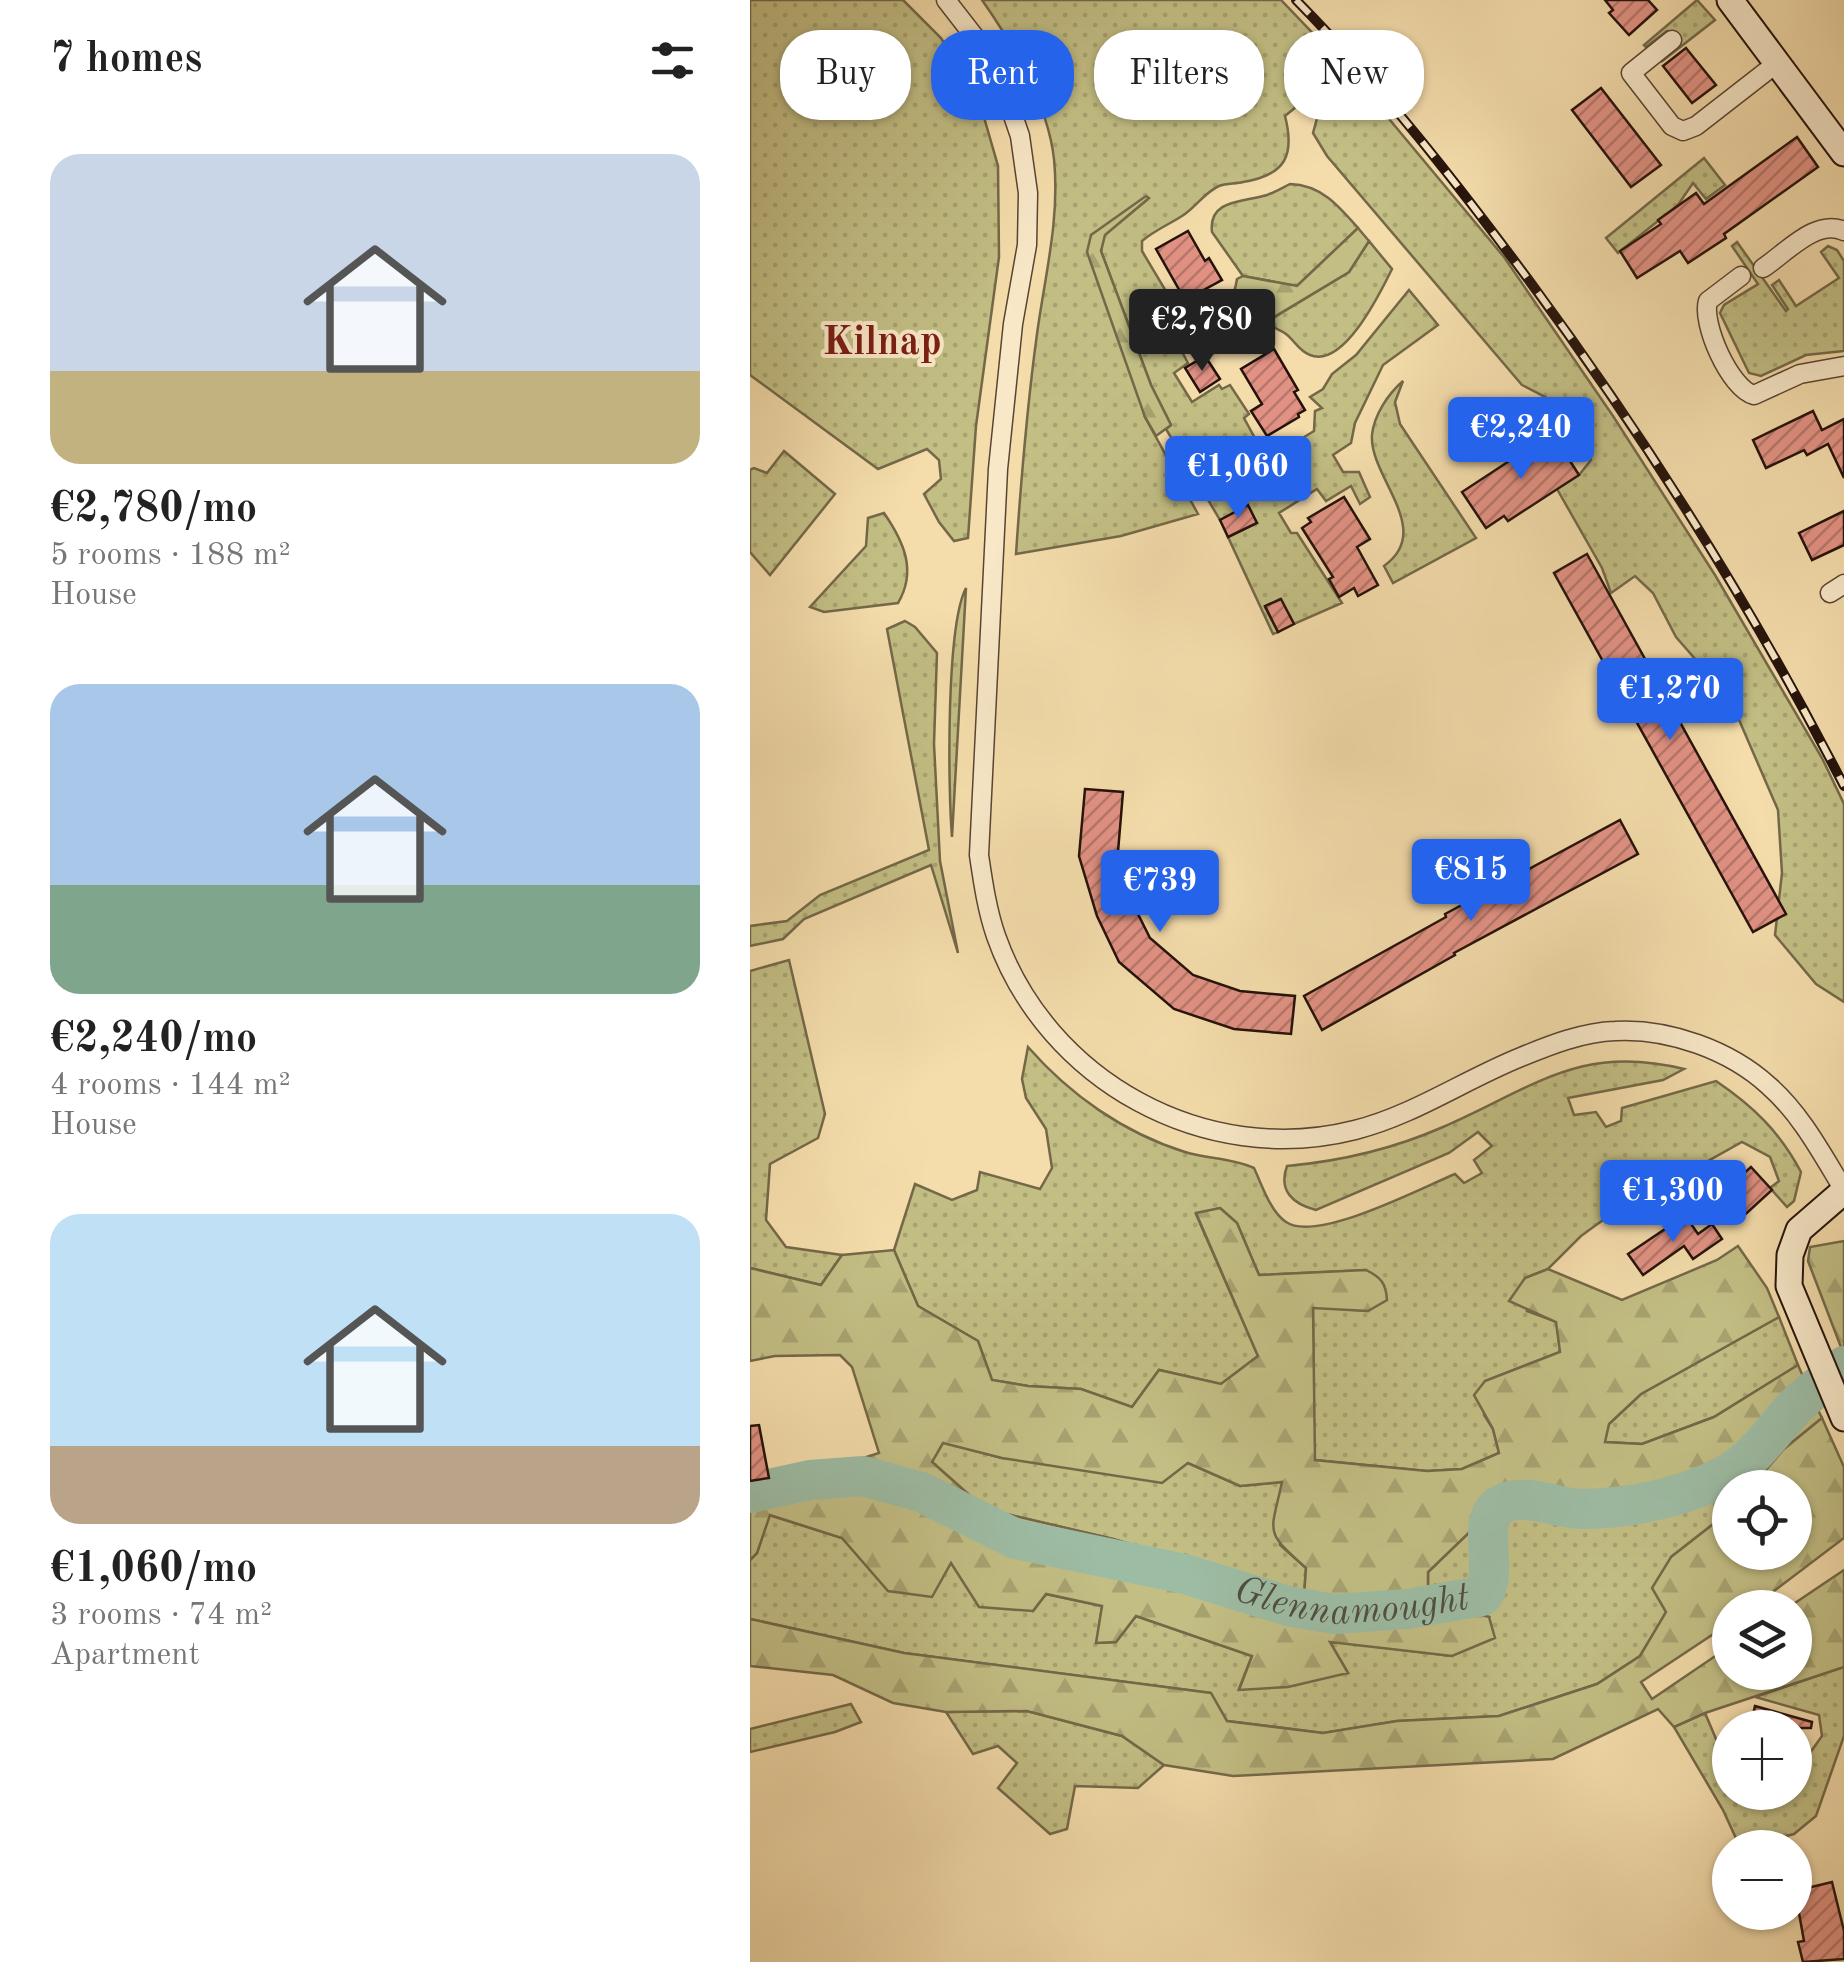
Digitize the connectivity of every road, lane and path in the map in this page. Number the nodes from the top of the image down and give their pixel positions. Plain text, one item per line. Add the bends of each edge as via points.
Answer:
1 (946, 0) edge
2 (1730, 0) edge
3 (1672, 40) dead end
4 (1777, 63) junction
5 (1844, 152) edge
6 (1844, 231) edge
7 (1764, 268) dead end
8 (1741, 276) dead end
9 (1844, 366) edge
10 (1844, 1190) edge
11 (1844, 1418) edge

1 - 10 street via 981,45 1007,98 1028,194 998,468 979,855 996,936 1043,1023 1073,1057 1147,1107 1193,1126 1270,1139 1311,1138 1390,1120 1572,1038 1657,1034 1721,1055 1769,1086
2 - 4 street
3 - 4 street via 1631,72 1683,131
4 - 5 street
6 - 7 street via 1818,229
8 - 9 street via 1708,300 1705,316 1741,389 1754,395 1800,374
10 - 11 street via 1799,1230 1788,1286

